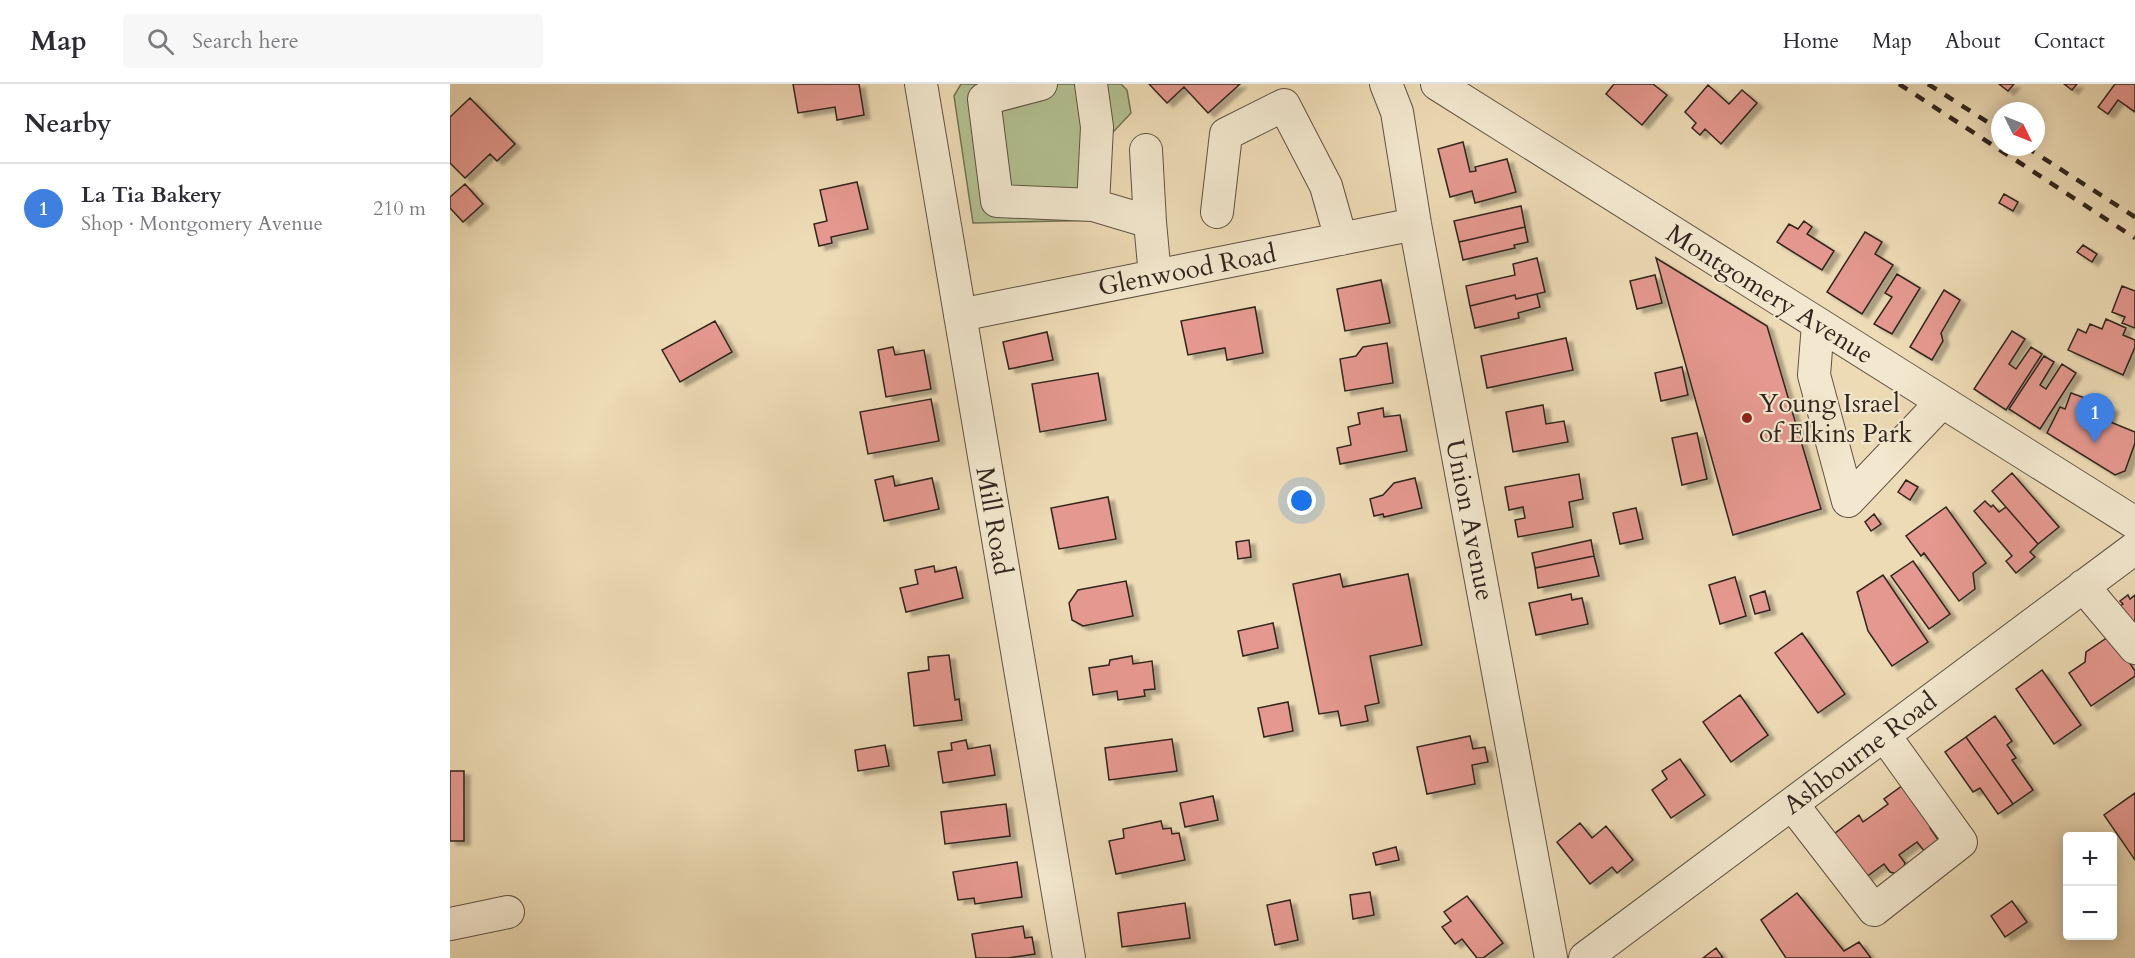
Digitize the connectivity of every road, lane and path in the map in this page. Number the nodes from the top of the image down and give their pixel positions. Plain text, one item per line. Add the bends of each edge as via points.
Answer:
1 (921, 84) edge
2 (1041, 84) edge
3 (1091, 84) edge
4 (1386, 84) edge
5 (1437, 84) edge
6 (1146, 150) dead end
7 (1093, 206) junction
8 (1217, 212) dead end
9 (1150, 222) junction
10 (1415, 224) junction
11 (1341, 239) junction
12 (1155, 276) junction
13 (960, 315) junction
14 (1818, 324) junction
15 (1942, 402) junction
16 (2133, 522) edge
17 (2083, 586) junction
18 (2135, 648) edge
19 (1884, 735) junction
20 (1792, 804) junction
21 (508, 912) dead end
22 (450, 924) edge
23 (1069, 958) edge
24 (1551, 958) edge
25 (1585, 958) edge

1 - 13 street, Mill Road
2 - 7 street via 984,99 997,201
3 - 7 street via 1097,127
4 - 10 street, Union Avenue via 1397,112
5 - 14 street, Montgomery Avenue
6 - 9 street
7 - 9 street
8 - 11 street via 1226,134 1284,105 1326,186
9 - 12 street
10 - 11 street, Glenwood Road
10 - 24 street, Union Avenue
11 - 12 street, Glenwood Road
12 - 13 street, Glenwood Road
13 - 23 street, Mill Road
14 - 15 street, Montgomery Avenue
14 - 15 street via 1814,375 1848,501
15 - 16 street, Montgomery Avenue
16 - 17 street, Ashbourne Road
17 - 18 street
17 - 19 street, Ashbourne Road
19 - 20 street, Ashbourne Road
19 - 20 street via 1961,842 1874,910
20 - 25 street, Ashbourne Road
21 - 22 street

